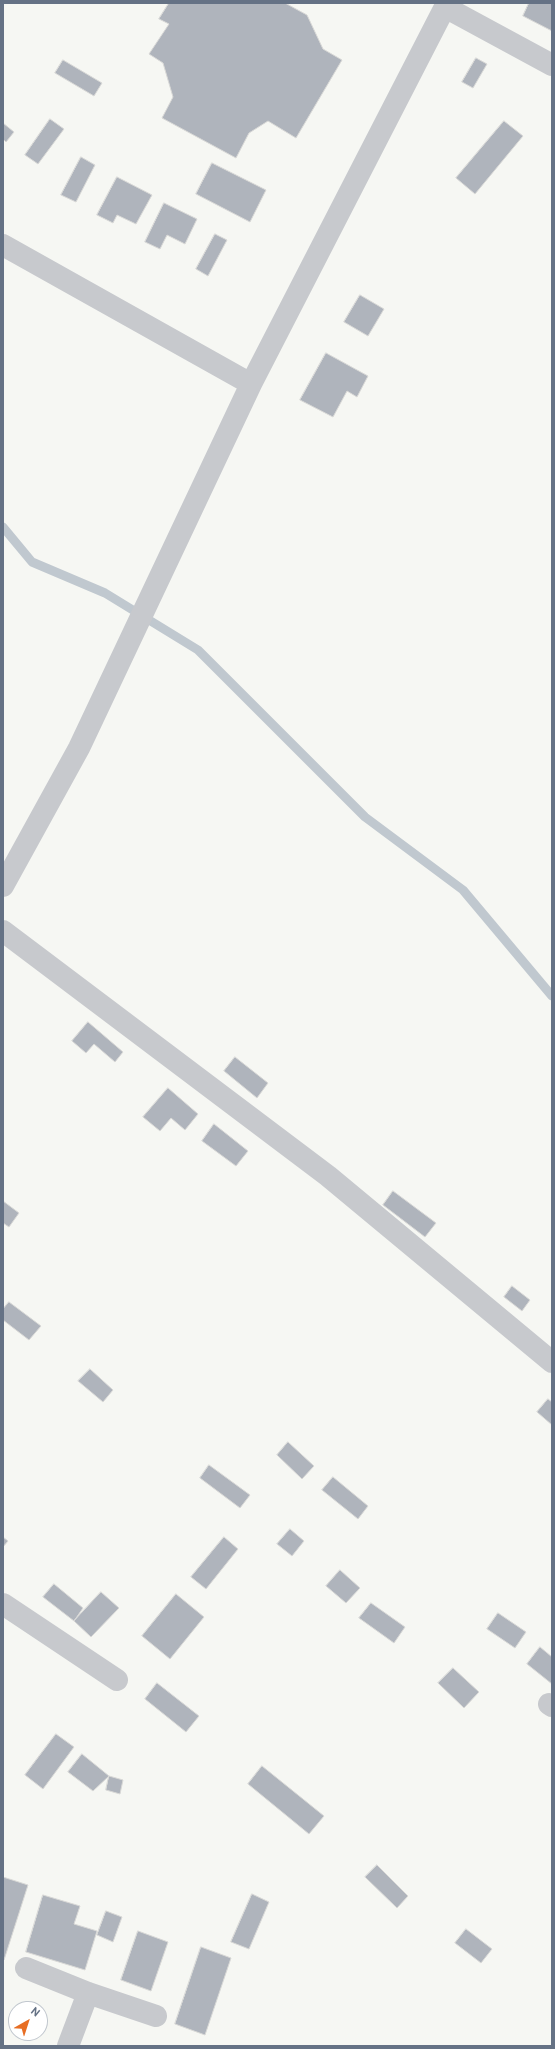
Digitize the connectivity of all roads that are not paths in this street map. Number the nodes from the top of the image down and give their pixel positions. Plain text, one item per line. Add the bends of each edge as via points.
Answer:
1 (446, 5) edge
2 (552, 65) edge
3 (3, 245) edge
4 (251, 384) junction
5 (3, 886) edge
6 (3, 931) edge
7 (552, 1362) edge
8 (3, 1604) edge
9 (117, 1680) dead end
10 (26, 1968) dead end
11 (88, 1993) junction
12 (156, 2016) dead end
13 (68, 2046) edge

1 - 2 street
1 - 4 street
3 - 4 street
4 - 5 street via 79,748
6 - 7 street via 328,1176
8 - 9 street
10 - 11 street
11 - 12 street
11 - 13 street

